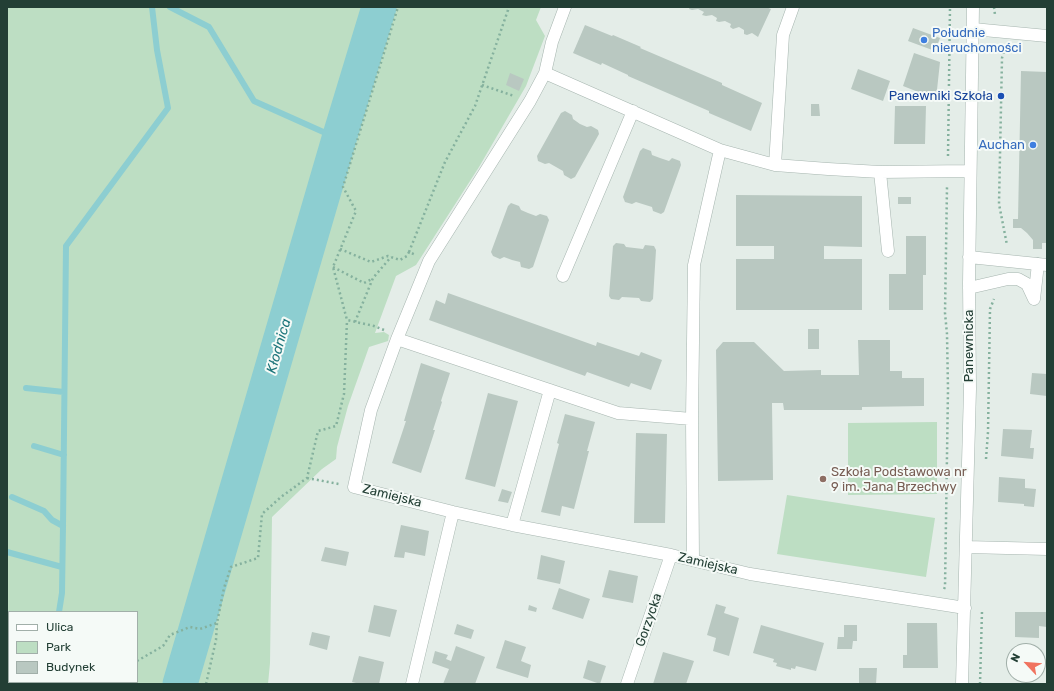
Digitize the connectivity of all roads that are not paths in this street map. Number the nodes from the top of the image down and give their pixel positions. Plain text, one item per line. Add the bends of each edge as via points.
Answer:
1 (565, 7) edge
2 (793, 7) edge
3 (973, 7) edge
4 (973, 28) junction
5 (1047, 36) edge
6 (545, 73) junction
7 (633, 111) junction
8 (720, 150) junction
9 (775, 164) junction
10 (970, 171) junction
11 (880, 172) junction
12 (888, 251) dead end
13 (969, 257) junction
14 (1042, 264) edge
15 (563, 276) dead end
16 (969, 288) junction
17 (397, 337) junction
18 (550, 390) junction
19 (692, 420) junction
20 (453, 512) junction
21 (512, 525) junction
22 (966, 547) junction
23 (1047, 549) edge
24 (671, 555) junction
25 (693, 560) junction
26 (965, 608) junction
27 (412, 684) edge
28 (627, 684) edge
29 (962, 684) edge

1 - 6 street via 552,42
2 - 9 street via 783,35
3 - 4 street, Panewnicka
4 - 5 street
4 - 10 street, Panewnicka
6 - 7 street
6 - 17 street via 429,261
7 - 8 street
7 - 15 street
8 - 9 street
8 - 19 street via 694,265
9 - 11 street
10 - 11 street
10 - 13 street, Panewnicka
11 - 12 street
13 - 14 street
13 - 16 street, Panewnicka
14 - 16 street via 1034,299 1027,284 1018,279 1005,279
16 - 22 street, Panewnicka via 970,389
17 - 18 street
17 - 20 street, Zamiejska via 371,410 354,487
18 - 19 street via 618,413
18 - 21 street
19 - 25 street
20 - 21 street, Zamiejska
20 - 27 street
21 - 24 street, Zamiejska
22 - 23 street
22 - 26 street, Panewnicka
24 - 25 street, Zamiejska
24 - 28 street, Gorzycka
25 - 26 street, Zamiejska via 750,574
26 - 29 street, Panewnicka

